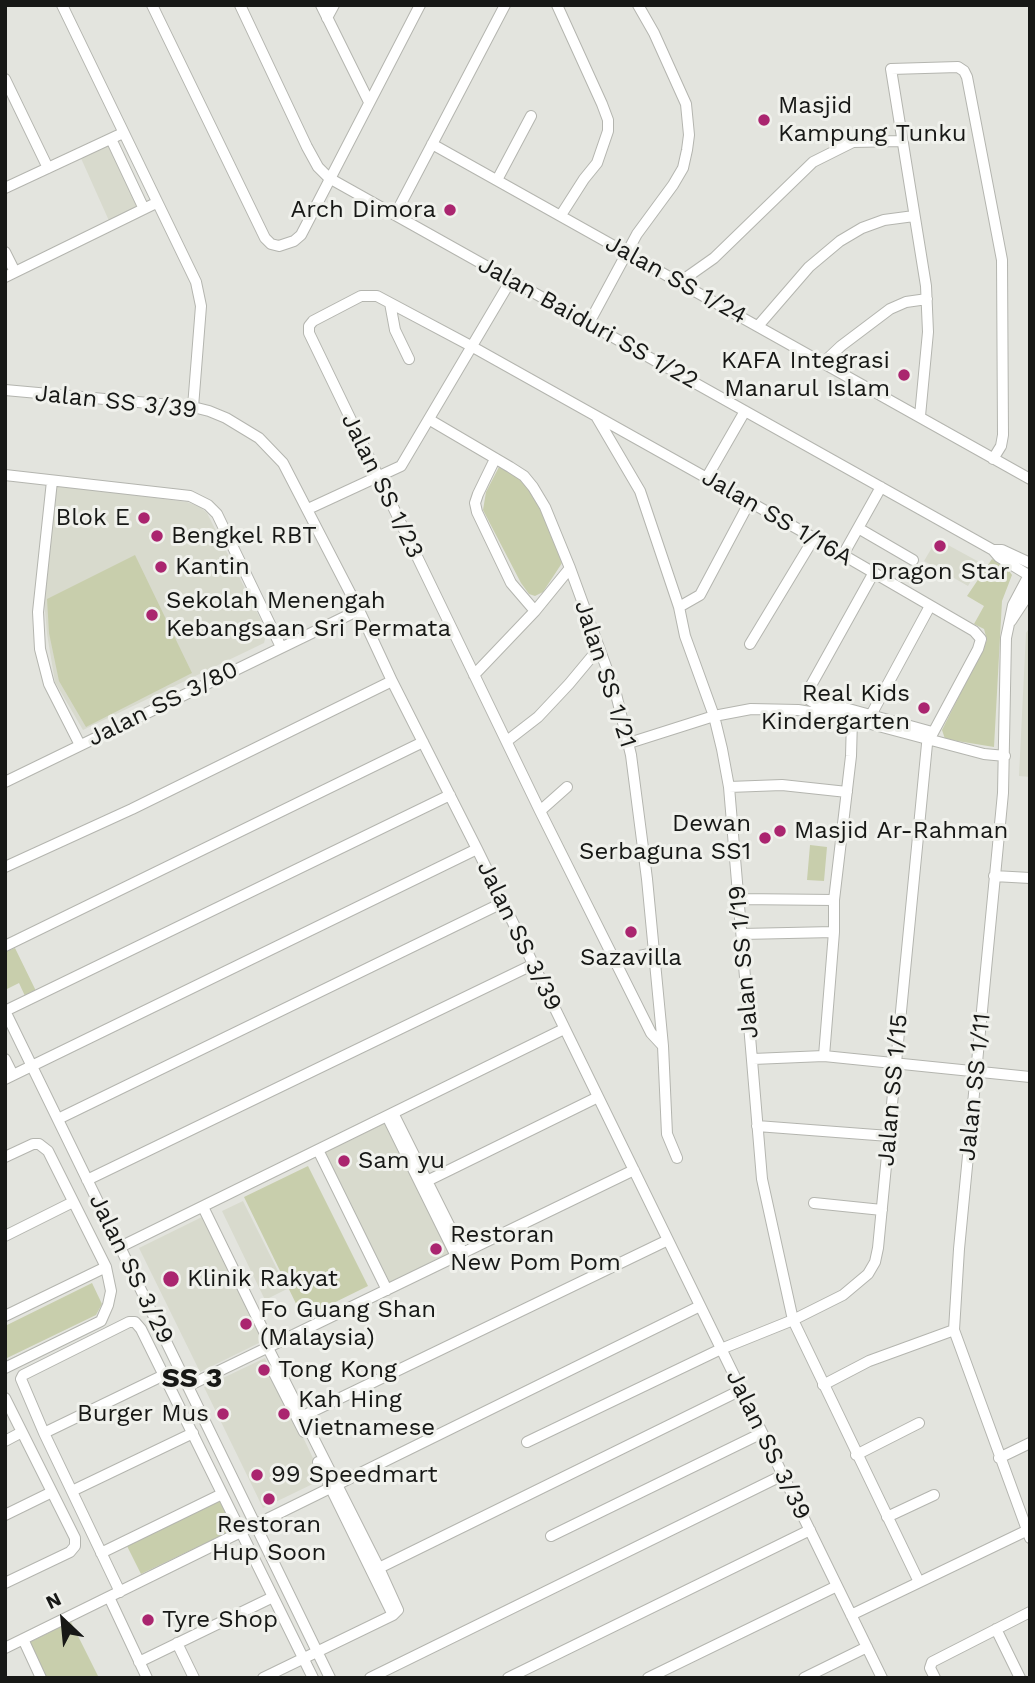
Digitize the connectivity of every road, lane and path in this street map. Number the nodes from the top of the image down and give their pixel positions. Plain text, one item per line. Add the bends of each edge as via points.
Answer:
1 (62, 5) edge
2 (152, 5) edge
3 (240, 5) edge
4 (321, 5) edge
5 (334, 5) edge
6 (420, 5) edge
7 (505, 5) edge
8 (557, 5) edge
9 (638, 5) edge
10 (327, 19) junction
11 (5, 79) edge
12 (369, 102) junction
13 (531, 116) dead end
14 (123, 133) junction
15 (111, 139) junction
16 (902, 141) junction
17 (432, 144) junction
18 (48, 168) junction
19 (330, 178) junction
20 (497, 180) junction
21 (5, 188) edge
22 (156, 203) junction
23 (144, 209) junction
24 (395, 215) junction
25 (561, 215) junction
26 (914, 216) junction
27 (5, 252) edge
28 (626, 254) junction
29 (10, 274) edge
30 (511, 279) junction
31 (680, 282) junction
32 (927, 299) junction
33 (390, 303) junction
34 (589, 323) junction
35 (758, 326) junction
36 (471, 346) junction
37 (409, 359) dead end
38 (824, 362) junction
39 (5, 390) edge
40 (193, 407) junction
41 (745, 411) junction
42 (596, 416) junction
43 (920, 416) junction
44 (430, 420) junction
45 (495, 459) junction
46 (993, 459) junction
47 (5, 475) edge
48 (707, 477) junction
49 (378, 478) junction
50 (1030, 479) edge
51 (52, 481) junction
52 (881, 487) junction
53 (341, 496) junction
54 (749, 503) junction
55 (308, 509) junction
56 (317, 527) junction
57 (858, 528) junction
58 (814, 538) junction
59 (843, 555) junction
60 (913, 560) dead end
61 (1023, 561) edge
62 (570, 568) junction
63 (873, 574) junction
64 (1029, 575) edge
65 (1030, 592) edge
66 (1023, 600) edge
67 (929, 606) junction
68 (679, 607) junction
69 (359, 610) junction
70 (535, 611) junction
71 (750, 644) dead end
72 (281, 647) junction
73 (599, 648) junction
74 (474, 675) junction
75 (392, 681) junction
76 (870, 715) junction
77 (714, 716) junction
78 (852, 719) junction
79 (930, 736) junction
80 (423, 741) junction
81 (508, 741) junction
82 (629, 743) junction
83 (80, 745) junction
84 (1005, 756) junction
85 (5, 782) edge
86 (567, 787) dead end
87 (729, 787) junction
88 (847, 792) junction
89 (450, 795) junction
90 (540, 811) junction
91 (477, 849) junction
92 (5, 867) edge
93 (995, 876) junction
94 (1030, 878) edge
95 (738, 899) junction
96 (834, 900) junction
97 (502, 903) junction
98 (834, 932) junction
99 (742, 934) junction
100 (5, 946) edge
101 (654, 953) junction
102 (615, 961) junction
103 (532, 965) junction
104 (5, 1011) edge
105 (564, 1029) junction
106 (663, 1046) junction
107 (824, 1056) junction
108 (5, 1059) edge
109 (753, 1059) junction
110 (895, 1064) junction
111 (32, 1066) junction
112 (976, 1073) junction
113 (9, 1077) edge
114 (1030, 1077) edge
115 (598, 1097) junction
116 (390, 1114) junction
117 (58, 1119) junction
118 (757, 1126) junction
119 (889, 1136) junction
120 (315, 1151) junction
121 (5, 1157) edge
122 (677, 1158) dead end
123 (634, 1170) junction
124 (87, 1180) junction
125 (427, 1181) junction
126 (73, 1202) junction
127 (814, 1203) dead end
128 (203, 1207) junction
129 (882, 1210) junction
130 (5, 1236) edge
131 (668, 1240) junction
132 (120, 1247) junction
133 (459, 1255) junction
134 (106, 1267) junction
135 (384, 1291) junction
136 (700, 1306) junction
137 (5, 1316) edge
138 (793, 1320) junction
139 (954, 1330) junction
140 (267, 1348) junction
141 (721, 1349) junction
142 (5, 1368) edge
143 (164, 1376) junction
144 (823, 1385) junction
145 (188, 1387) junction
146 (741, 1390) junction
147 (5, 1398) edge
148 (303, 1416) junction
149 (919, 1423) dead end
150 (22, 1432) junction
151 (44, 1433) junction
152 (193, 1433) junction
153 (762, 1433) junction
154 (5, 1441) edge
155 (527, 1442) dead end
156 (1030, 1443) edge
157 (856, 1455) junction
158 (999, 1458) junction
159 (783, 1475) junction
160 (333, 1485) junction
161 (72, 1491) junction
162 (52, 1492) junction
163 (222, 1494) junction
164 (934, 1494) dead end
165 (5, 1515) edge
166 (887, 1517) junction
167 (256, 1525) junction
168 (810, 1531) junction
169 (242, 1532) junction
170 (1029, 1533) edge
171 (551, 1536) dead end
172 (101, 1553) junction
173 (379, 1568) junction
174 (919, 1582) junction
175 (5, 1583) edge
176 (837, 1586) junction
177 (120, 1591) junction
178 (109, 1597) junction
179 (273, 1597) junction
180 (1030, 1612) edge
181 (393, 1615) junction
182 (851, 1615) junction
183 (996, 1629) junction
184 (23, 1639) junction
185 (177, 1643) junction
186 (867, 1647) junction
187 (5, 1648) edge
188 (317, 1652) junction
189 (304, 1658) junction
190 (139, 1662) junction
191 (41, 1678) edge
192 (147, 1678) edge
193 (194, 1678) edge
194 (264, 1678) edge
195 (313, 1678) edge
196 (330, 1678) edge
197 (370, 1678) edge
198 (508, 1678) edge
199 (648, 1678) edge
200 (804, 1678) edge
201 (882, 1678) edge
202 (935, 1678) edge
203 (1020, 1678) edge

1 - 14 street
2 - 19 street via 265,239 286,244 300,235
3 - 19 street via 307,147
4 - 10 street
5 - 10 street
6 - 12 street
7 - 17 street
8 - 25 street via 608,120 597,163
9 - 28 street via 677,80 690,135 682,168
10 - 12 street
11 - 18 street
12 - 19 street
13 - 20 street
14 - 15 street
14 - 22 street
15 - 18 street
15 - 23 street
16 - 26 street
16 - 31 street via 853,142 813,162 714,258
16 - 46 street via 891,68 958,67 964,71 1002,260 1003,435
17 - 20 street, Jalan SS 1/24
17 - 24 street
18 - 21 street
19 - 24 street, Jalan Baiduri SS 1/22
20 - 25 street, Jalan SS 1/24
22 - 23 street
22 - 40 street via 196,282 201,306
23 - 29 street
24 - 30 street, Jalan Baiduri SS 1/22
25 - 28 street, Jalan SS 1/24
26 - 32 street
26 - 35 street via 884,220 840,242 809,267
27 - 29 street
28 - 31 street, Jalan SS 1/24
28 - 34 street
30 - 34 street, Jalan Baiduri SS 1/22
30 - 36 street
31 - 35 street, Jalan SS 1/24
32 - 38 street via 890,309
32 - 43 street via 928,345
33 - 36 street, Jalan SS 1/23
33 - 37 street via 395,330
33 - 49 street, Jalan SS 1/23 via 377,296 361,296 309,326
34 - 41 street, Jalan Baiduri SS 1/22
35 - 38 street, Jalan SS 1/24
36 - 42 street, Jalan SS 1/16A
36 - 44 street
38 - 43 street, Jalan SS 1/24
39 - 40 street, Jalan SS 3/39
40 - 55 street, Jalan SS 3/39 via 226,418 265,443 283,463
41 - 48 street
41 - 52 street, Jalan Baiduri SS 1/22
42 - 48 street, Jalan SS 1/16A
42 - 68 street, Jalan SS 1/19 via 639,491
43 - 46 street, Jalan SS 1/24
44 - 45 street, Jalan SS 1/21
44 - 49 street via 401,466
45 - 62 street, Jalan SS 1/21 via 524,476 533,487
45 - 70 street via 478,494 477,512 511,583
46 - 50 street, Jalan SS 1/24
47 - 51 street
48 - 54 street, Jalan SS 1/16A
49 - 53 street
49 - 74 street, Jalan SS 1/23
51 - 72 street via 190,496 208,505 217,514
51 - 83 street via 38,612 40,649 48,684
52 - 57 street
52 - 61 street, Jalan Baiduri SS 1/22 via 993,550
53 - 55 street
53 - 56 street via 322,510
54 - 58 street, Jalan SS 1/16A
54 - 68 street via 700,595
55 - 56 street, Jalan SS 3/39
56 - 69 street, Jalan SS 3/39
57 - 59 street
57 - 60 street
58 - 59 street, Jalan SS 1/16A
58 - 71 street
59 - 63 street, Jalan SS 1/16A
61 - 64 street, Jalan Baiduri SS 1/22
61 - 66 street via 1018,577
62 - 70 street
62 - 73 street, Jalan SS 1/21
63 - 67 street, Jalan SS 1/16A
63 - 76 street via 809,689 808,699
64 - 66 street, Jalan SS 1/11
65 - 66 street, Jalan SS 1/11
66 - 84 street, Jalan SS 1/11 via 1008,624
67 - 76 street
67 - 79 street, Jalan SS 1/16A via 981,639
68 - 77 street, Jalan SS 1/19
69 - 72 street, Jalan SS 3/80
69 - 75 street, Jalan SS 3/39
70 - 74 street
72 - 83 street, Jalan SS 3/80
73 - 81 street via 554,700
73 - 82 street, Jalan SS 1/21
74 - 81 street, Jalan SS 1/23
75 - 80 street, Jalan SS 3/39
75 - 92 street
76 - 79 street
77 - 78 street via 751,709
77 - 82 street
77 - 87 street, Jalan SS 1/19
78 - 79 street
78 - 88 street
79 - 84 street
79 - 110 street, Jalan SS 1/15
80 - 89 street, Jalan SS 3/39
80 - 100 street
81 - 90 street, Jalan SS 1/23
82 - 101 street, Jalan SS 1/21
83 - 85 street, Jalan SS 3/80
84 - 93 street, Jalan SS 1/11
86 - 90 street
87 - 88 street via 782,785
87 - 95 street, Jalan SS 1/19
88 - 96 street
89 - 91 street, Jalan SS 3/39
89 - 104 street
90 - 102 street, Jalan SS 1/23
91 - 97 street, Jalan SS 3/39
91 - 111 street
93 - 94 street
93 - 112 street, Jalan SS 1/11
95 - 96 street
95 - 99 street, Jalan SS 1/19
96 - 98 street
97 - 103 street, Jalan SS 3/39
97 - 117 street
98 - 99 street
98 - 107 street
99 - 109 street, Jalan SS 1/19
101 - 102 street
101 - 106 street, Jalan SS 1/21
102 - 106 street, Jalan SS 1/23 via 651,1033
103 - 105 street, Jalan SS 3/39
103 - 124 street
104 - 111 street, Jalan SS 3/29
105 - 115 street, Jalan SS 3/39
105 - 116 street
106 - 122 street, Jalan SS 1/21 via 667,1134
107 - 109 street
107 - 110 street
108 - 113 street
109 - 118 street, Jalan SS 1/19
110 - 112 street
110 - 119 street, Jalan SS 1/15
111 - 113 street
111 - 117 street, Jalan SS 3/29
112 - 114 street
112 - 139 street, Jalan SS 1/11
115 - 123 street, Jalan SS 3/39
115 - 125 street
116 - 120 street
116 - 125 street
116 - 133 street
117 - 124 street, Jalan SS 3/29
118 - 119 street
118 - 138 street, Jalan SS 1/19 via 762,1179
119 - 129 street, Jalan SS 1/15
120 - 128 street
120 - 135 street
121 - 126 street via 39,1144 48,1151
123 - 131 street, Jalan SS 3/39
123 - 133 street
124 - 132 street, Jalan SS 3/29
125 - 133 street
126 - 130 street
126 - 134 street
127 - 129 street
128 - 132 street
128 - 140 street
129 - 138 street, Jalan SS 1/15 via 875,1262 868,1274 843,1295
131 - 136 street, Jalan SS 3/39
131 - 148 street
132 - 145 street, Jalan SS 3/29
133 - 135 street
134 - 137 street
134 - 142 street via 111,1291 101,1321
135 - 140 street
136 - 141 street, Jalan SS 3/39
136 - 160 street
138 - 141 street, Jalan SS 1/15
138 - 144 street, Jalan SS 1/19
139 - 144 street via 869,1361
139 - 158 street, Jalan SS 1/11
140 - 145 street
140 - 148 street
140 - 160 street
141 - 146 street, Jalan SS 3/39
141 - 155 street, Jalan SS 1/15
143 - 151 street
143 - 151 street via 141,1329 130,1322 23,1376 23,1389
143 - 152 street
144 - 157 street, Jalan SS 1/19
145 - 167 street, Jalan SS 3/29
146 - 153 street, Jalan SS 3/39
146 - 173 street
147 - 150 street
148 - 160 street
149 - 157 street
150 - 154 street
150 - 162 street
151 - 161 street
152 - 161 street
152 - 163 street
153 - 159 street, Jalan SS 3/39
153 - 171 street
156 - 158 street
157 - 166 street, Jalan SS 1/19
158 - 170 street, Jalan SS 1/11
159 - 168 street, Jalan SS 3/39
159 - 197 street
160 - 167 street
160 - 173 street
160 - 181 street
161 - 172 street
162 - 165 street
162 - 175 street via 75,1546
163 - 169 street
163 - 172 street
164 - 166 street
166 - 174 street, Jalan SS 1/19
167 - 169 street
167 - 188 street, Jalan SS 3/29
168 - 176 street, Jalan SS 3/39
168 - 198 street
169 - 177 street
169 - 179 street
170 - 174 street
172 - 177 street
173 - 181 street via 398,1606
174 - 182 street
176 - 182 street, Jalan SS 3/39
176 - 199 street
177 - 178 street
178 - 184 street
178 - 190 street
179 - 185 street
179 - 189 street
180 - 183 street
181 - 188 street
182 - 186 street, Jalan SS 3/39
183 - 202 street via 930,1664
183 - 203 street
184 - 187 street
184 - 191 street
185 - 190 street
185 - 193 street
186 - 200 street
186 - 201 street, Jalan SS 3/39
188 - 189 street
188 - 196 street, Jalan SS 3/29
189 - 194 street
189 - 195 street
190 - 192 street

